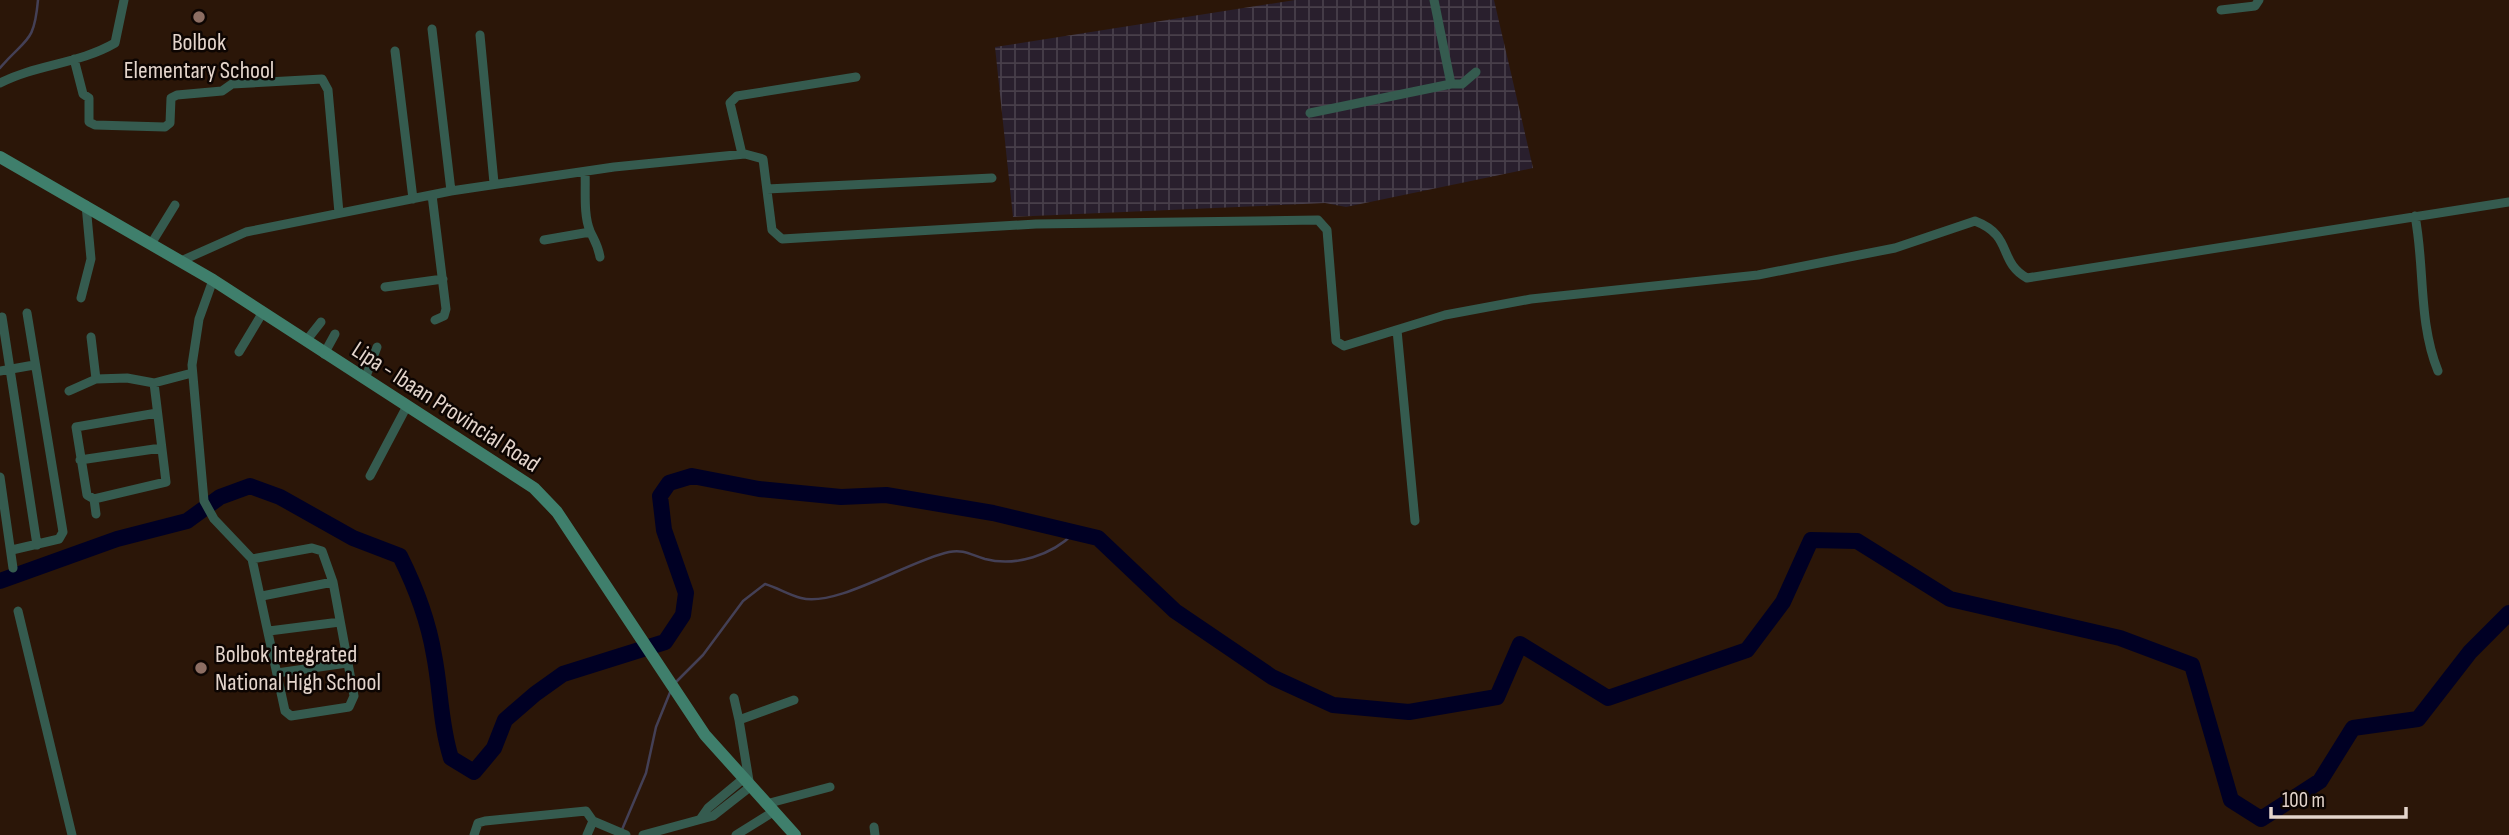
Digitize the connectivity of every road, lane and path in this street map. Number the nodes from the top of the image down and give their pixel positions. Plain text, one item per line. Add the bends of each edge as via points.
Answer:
1 (124, 0) edge
2 (1434, 0) edge
3 (2259, 0) edge
4 (2221, 10) dead end
5 (432, 29) dead end
6 (480, 35) dead end
7 (395, 51) dead end
8 (74, 59) junction
9 (1476, 72) dead end
10 (856, 77) dead end
11 (0, 83) edge
12 (1451, 84) junction
13 (1310, 113) dead end
14 (741, 154) junction
15 (0, 157) edge
16 (585, 172) junction
17 (992, 178) dead end
18 (494, 183) junction
19 (767, 189) junction
20 (451, 191) junction
21 (432, 195) junction
22 (414, 198) junction
23 (2509, 202) edge
24 (86, 205) junction
25 (175, 205) dead end
26 (339, 213) junction
27 (2416, 216) junction
28 (590, 232) junction
29 (544, 240) dead end
30 (151, 244) junction
31 (600, 257) dead end
32 (181, 261) junction
33 (443, 279) junction
34 (213, 280) junction
35 (385, 288) dead end
36 (81, 298) dead end
37 (263, 312) junction
38 (27, 313) dead end
39 (2, 317) dead end
40 (436, 320) dead end
41 (321, 322) dead end
42 (1397, 330) junction
43 (335, 334) dead end
44 (91, 337) dead end
45 (306, 341) junction
46 (377, 347) dead end
47 (239, 352) dead end
48 (324, 354) junction
49 (34, 365) junction
50 (4, 370) edge
51 (2438, 370) dead end
52 (192, 373) junction
53 (96, 379) junction
54 (365, 379) junction
55 (154, 383) junction
56 (69, 391) dead end
57 (407, 406) junction
58 (157, 413) junction
59 (161, 447) junction
60 (80, 460) junction
61 (370, 476) dead end
62 (0, 477) edge
63 (94, 499) junction
64 (96, 514) dead end
65 (1415, 521) dead end
66 (37, 545) junction
67 (12, 550) junction
68 (252, 559) junction
69 (13, 568) dead end
70 (333, 582) junction
71 (262, 596) junction
72 (18, 611) dead end
73 (340, 622) junction
74 (269, 631) junction
75 (348, 663) junction
76 (277, 673) junction
77 (734, 698) dead end
78 (794, 700) dead end
79 (739, 720) junction
80 (747, 783) junction
81 (831, 787) dead end
82 (770, 808) junction
83 (593, 821) junction
84 (622, 833) edge
85 (72, 835) edge
86 (474, 835) edge
87 (587, 835) edge
88 (643, 835) edge
89 (736, 835) edge
90 (795, 835) edge

1 - 8 street via 115,43 97,54
2 - 12 street
3 - 4 street via 2255,6
5 - 20 street
6 - 18 street
7 - 22 street
8 - 11 street
8 - 26 street via 83,93 89,98 89,122 95,125 165,127 170,123 171,98 177,95 222,90 232,84 321,79 328,90
9 - 12 street via 1462,84
10 - 14 street via 737,96 730,103
12 - 13 street
14 - 16 street
14 - 19 street via 763,159
15 - 24 main road, Lipa - Ibaan Provincial Road
16 - 18 street
16 - 28 street
17 - 19 street
18 - 20 street
19 - 42 street via 772,230 782,239 1036,224 1318,220 1327,230 1338,344
20 - 21 street
21 - 22 street
21 - 33 street
22 - 26 street
23 - 27 street
24 - 30 main road, Lipa - Ibaan Provincial Road
24 - 36 street via 91,259
25 - 30 street
26 - 32 street via 246,232
27 - 42 street via 2027,278 2013,270 2000,236 1975,221 1895,248 1786,270 1531,299 1446,315
27 - 51 street via 2426,331
28 - 29 street
28 - 31 street
30 - 32 main road, Lipa - Ibaan Provincial Road
32 - 34 main road, Lipa - Ibaan Provincial Road
33 - 35 street
33 - 40 street via 445,313
34 - 37 main road, Lipa - Ibaan Provincial Road
34 - 52 street via 199,319
37 - 45 main road, Lipa - Ibaan Provincial Road
37 - 47 street
38 - 49 street
39 - 50 street
41 - 45 street
42 - 65 street
43 - 48 street
44 - 53 street
45 - 48 main road, Lipa - Ibaan Provincial Road
46 - 54 street
48 - 54 main road, Lipa - Ibaan Provincial Road
49 - 50 street
49 - 66 street via 63,532 59,539
50 - 66 street
52 - 55 street
52 - 68 street via 204,501 214,519
53 - 55 street
53 - 56 street
54 - 57 main road, Lipa - Ibaan Provincial Road
55 - 58 street
57 - 61 street
57 - 80 main road, Lipa - Ibaan Provincial Road via 534,488 557,512 678,697
58 - 59 street
58 - 60 street via 78,424
59 - 60 street
59 - 63 street via 166,474 163,484
60 - 63 street via 87,495
62 - 67 street
63 - 64 street
66 - 67 street
67 - 69 street
68 - 70 street via 319,547
68 - 71 street
70 - 71 street
70 - 73 street
71 - 74 street
72 - 85 street
73 - 74 street
73 - 75 street
74 - 76 street
75 - 76 street
75 - 76 street via 354,696 349,706 297,716 285,711
77 - 79 street
78 - 79 street
79 - 80 street
80 - 82 main road, Lipa - Ibaan Provincial Road
80 - 88 street via 713,816
81 - 82 street
82 - 89 street
82 - 90 main road, Lipa - Ibaan Provincial Road
83 - 84 street
83 - 86 street via 586,811 485,821 478,823
83 - 87 street

